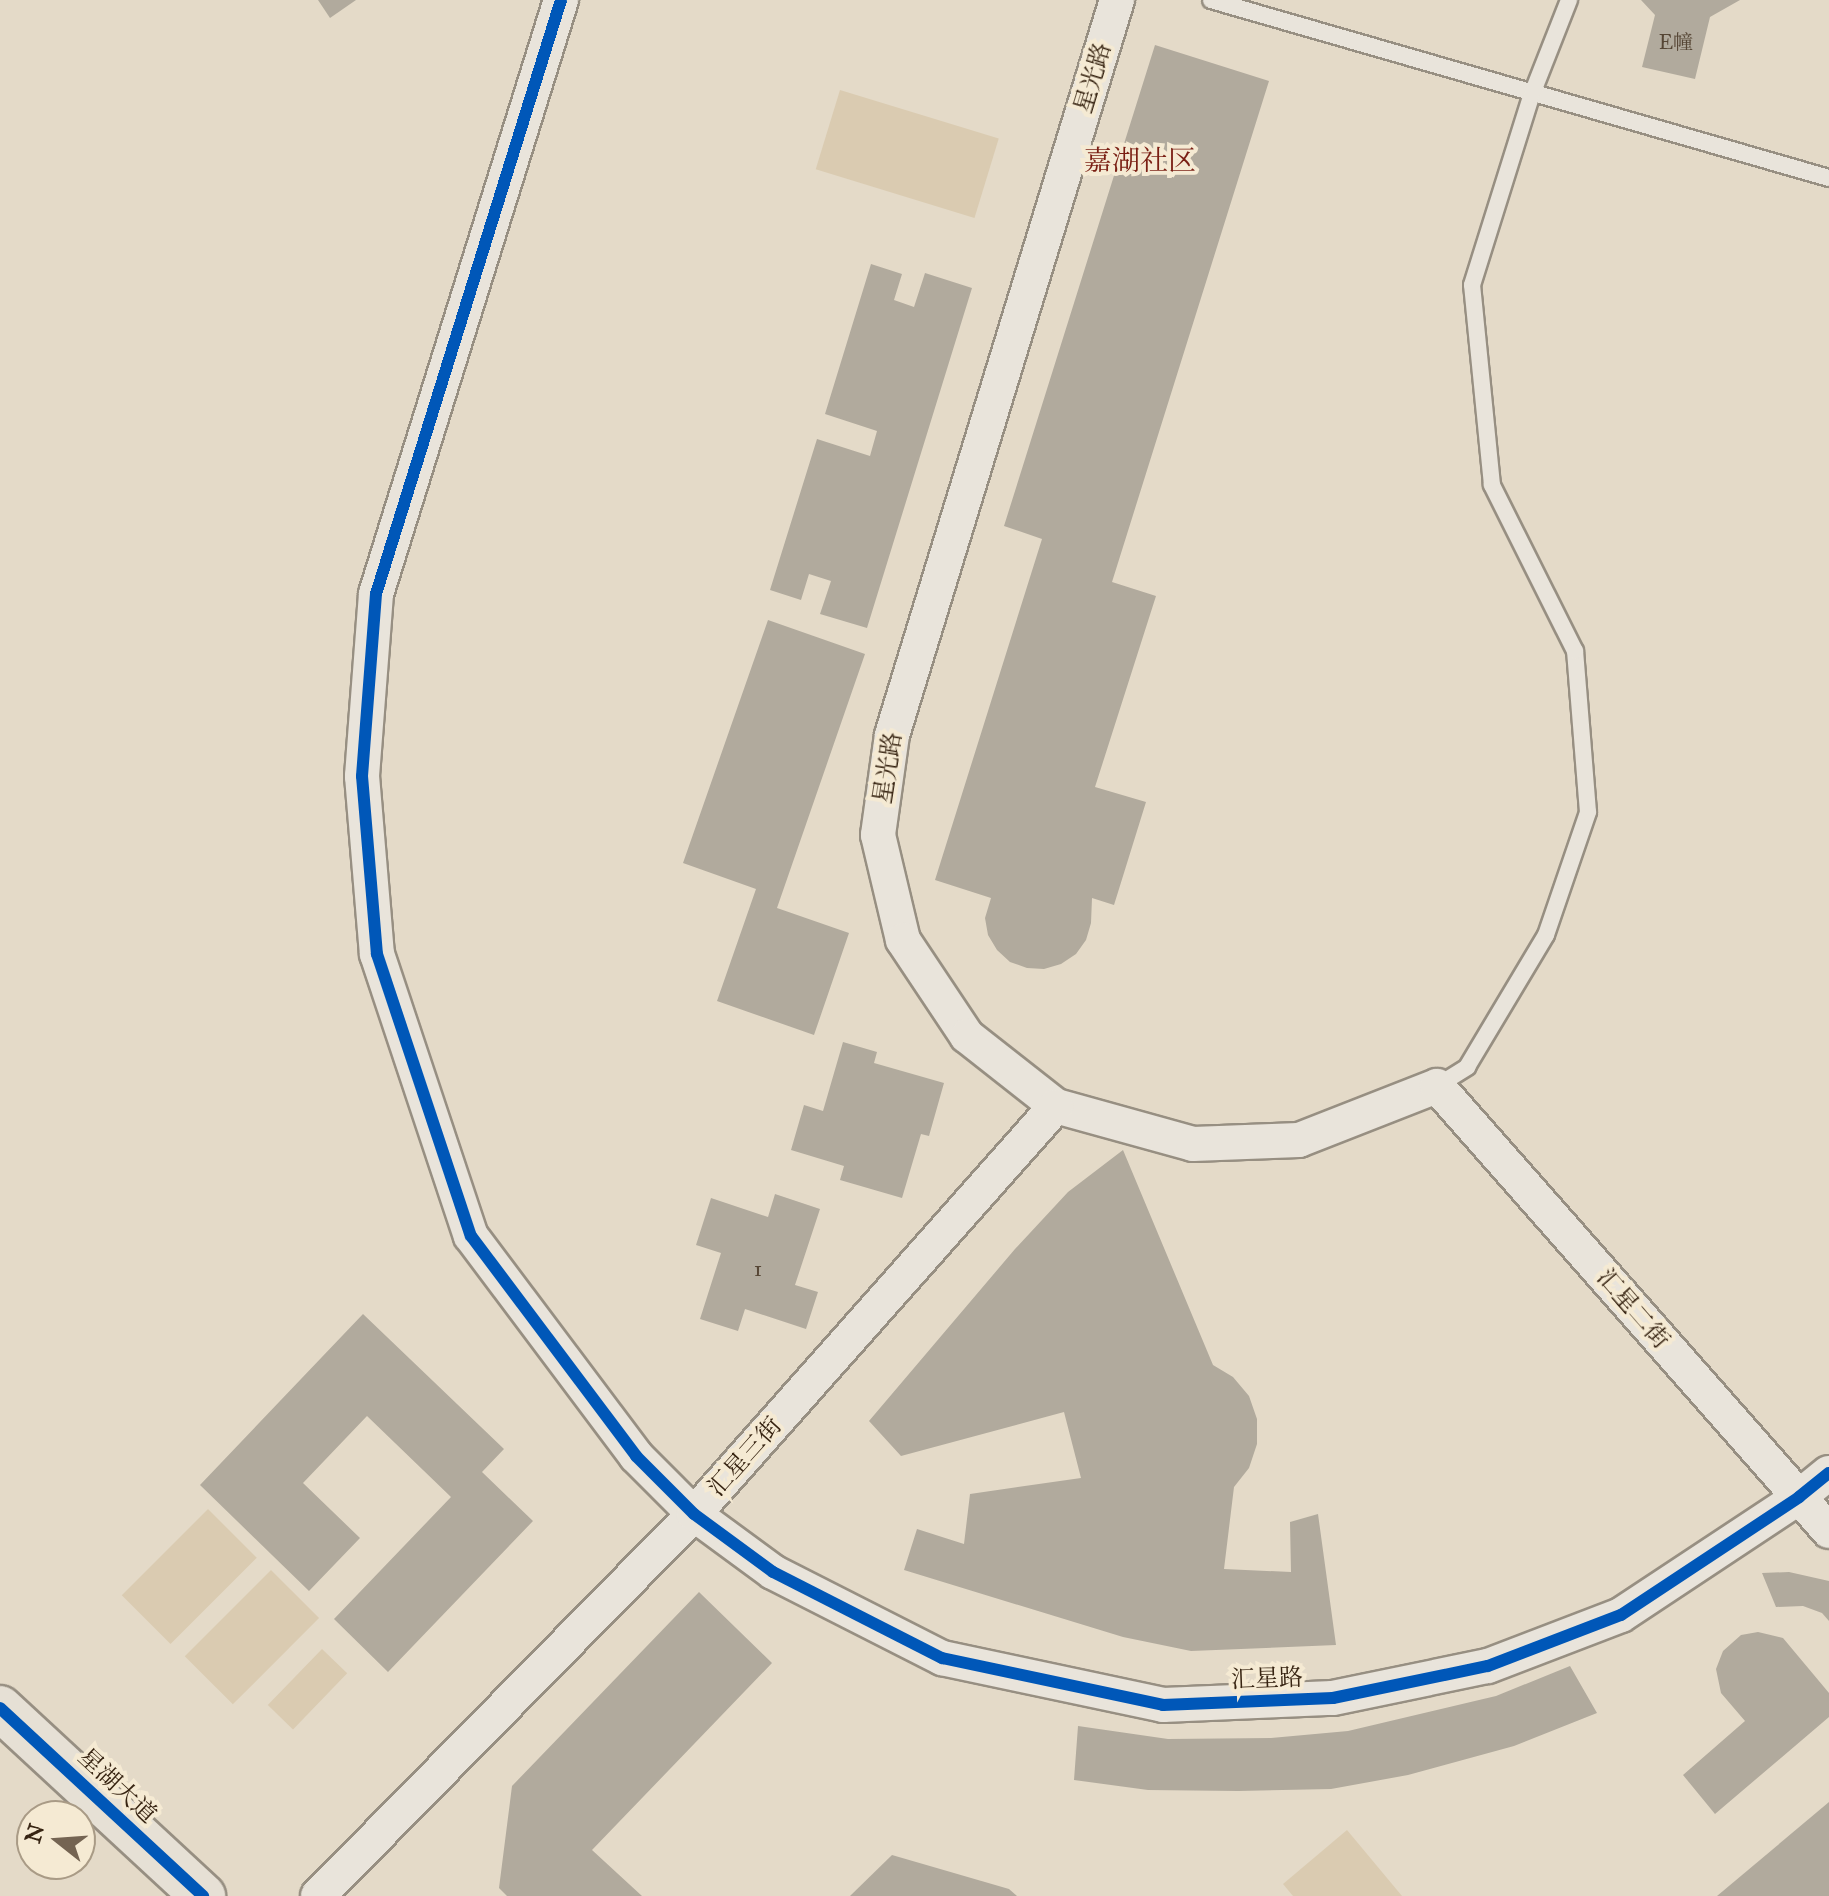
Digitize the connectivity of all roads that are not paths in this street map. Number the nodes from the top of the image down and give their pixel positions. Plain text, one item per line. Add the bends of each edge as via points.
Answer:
1 (561, 0) edge
2 (1117, 0) edge
3 (1211, 0) edge
4 (1569, 0) edge
5 (1532, 94) junction
6 (1829, 178) edge
7 (1437, 1086) junction
8 (1056, 1106) junction
9 (1829, 1473) edge
10 (1799, 1497) junction
11 (694, 1514) junction
12 (1829, 1531) edge
13 (0, 1708) edge
14 (203, 1896) edge
15 (318, 1896) edge

1 - 11 street, 汇星路 via 376,594 362,776 377,954 471,1236 636,1456
2 - 8 street, 星光路 via 892,735 878,835 903,940 967,1036
3 - 5 lane
4 - 5 lane
5 - 6 lane
5 - 7 lane via 1472,285 1492,485 1575,651 1588,812 1546,935 1467,1067
7 - 8 street, 星光路 via 1299,1140 1193,1144
7 - 10 street, 汇星二街
8 - 11 street, 汇星三街
9 - 10 street, 汇星路
10 - 11 street, 汇星路 via 1621,1615 1488,1666 1333,1698 1163,1705 942,1658 773,1572
10 - 12 street, 汇星二街
11 - 15 street, 汇星三街
13 - 14 main road, 星湖大道

